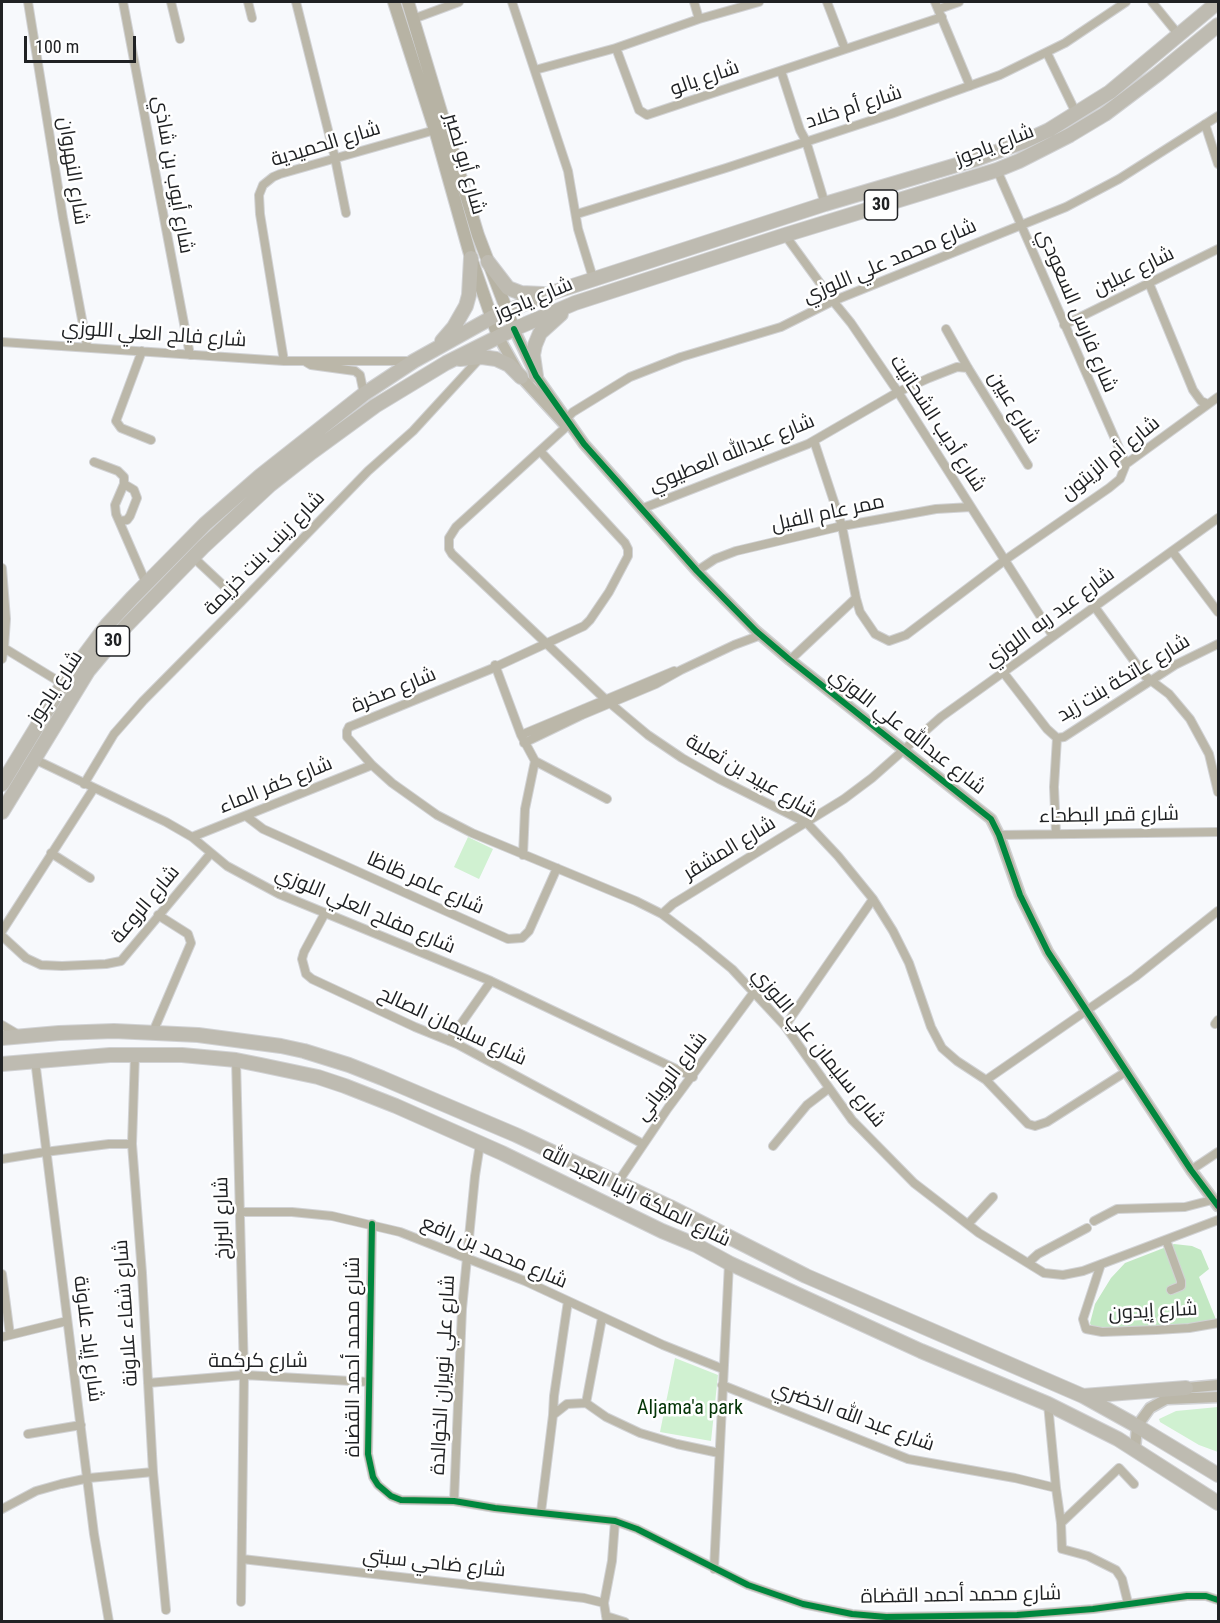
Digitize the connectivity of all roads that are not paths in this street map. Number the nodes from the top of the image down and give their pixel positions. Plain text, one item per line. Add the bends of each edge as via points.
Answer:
1 (28, 2) edge
2 (123, 2) edge
3 (171, 2) edge
4 (248, 2) edge
5 (296, 2) edge
6 (394, 2) edge
7 (408, 2) edge
8 (459, 2) edge
9 (512, 2) edge
10 (693, 2) edge
11 (759, 2) edge
12 (827, 2) edge
13 (959, 2) edge
14 (1126, 2) edge
15 (1152, 2) edge
16 (1218, 2) edge
17 (939, 9) edge
18 (252, 18) dead end
19 (413, 19) junction
20 (699, 19) junction
21 (1218, 25) edge
22 (1178, 34) junction
23 (180, 39) dead end
24 (616, 48) junction
25 (845, 49) junction
26 (1047, 53) junction
27 (535, 70) junction
28 (781, 71) junction
29 (970, 86) junction
30 (1076, 113) junction
31 (1218, 116) edge
32 (1205, 124) junction
33 (435, 130) junction
34 (806, 141) junction
35 (335, 158) junction
36 (1218, 164) edge
37 (997, 170) junction
38 (825, 204) junction
39 (346, 213) dead end
40 (577, 214) junction
41 (1022, 225) junction
42 (785, 235) junction
43 (1218, 249) edge
44 (471, 258) junction
45 (488, 262) junction
46 (593, 278) junction
47 (1149, 283) junction
48 (548, 294) junction
49 (833, 301) junction
50 (575, 303) junction
51 (507, 310) junction
52 (491, 318) junction
53 (1064, 325) junction
54 (514, 329) junction
55 (946, 329) dead end
56 (498, 336) junction
57 (2, 342) edge
58 (87, 346) junction
59 (142, 351) junction
60 (434, 351) junction
61 (190, 355) junction
62 (482, 357) junction
63 (304, 360) junction
64 (284, 361) junction
65 (414, 362) junction
66 (446, 363) junction
67 (968, 368) junction
68 (536, 376) junction
69 (521, 377) junction
70 (898, 392) junction
71 (364, 394) junction
72 (1218, 397) edge
73 (1208, 404) junction
74 (567, 423) junction
75 (151, 440) dead end
76 (814, 441) junction
77 (540, 451) junction
78 (94, 462) dead end
79 (1125, 464) junction
80 (1028, 465) dead end
81 (124, 484) junction
82 (971, 507) junction
83 (641, 509) junction
84 (1218, 518) edge
85 (120, 521) junction
86 (842, 526) junction
87 (449, 544) joint
88 (1172, 551) junction
89 (193, 557) junction
90 (1005, 560) junction
91 (2, 568) edge
92 (697, 571) junction
93 (146, 583) junction
94 (856, 598) junction
95 (241, 602) junction
96 (1094, 606) junction
97 (1218, 612) edge
98 (761, 635) junction
99 (1053, 636) junction
100 (547, 643) junction
101 (1218, 644) edge
102 (4, 648) junction
103 (2, 659) edge
104 (790, 660) junction
105 (497, 665) junction
106 (1004, 672) junction
107 (1151, 680) junction
108 (63, 684) junction
109 (608, 702) junction
110 (349, 727) joint
111 (1058, 738) junction
112 (523, 739) junction
113 (904, 750) junction
114 (34, 759) junction
115 (535, 761) junction
116 (372, 765) junction
117 (2, 784) edge
118 (84, 784) junction
119 (94, 788) junction
120 (1218, 792) edge
121 (607, 800) dead end
122 (2, 812) edge
123 (246, 816) junction
124 (807, 823) junction
125 (1218, 832) edge
126 (1056, 834) junction
127 (999, 835) junction
128 (192, 837) junction
129 (51, 853) junction
130 (212, 853) junction
131 (523, 855) junction
132 (557, 868) junction
133 (90, 878) dead end
134 (873, 899) junction
135 (1218, 911) edge
136 (325, 913) junction
137 (662, 914) junction
138 (158, 915) junction
139 (2, 930) edge
140 (2, 936) edge
141 (491, 981) junction
142 (754, 992) junction
143 (1087, 1009) junction
144 (2, 1025) edge
145 (784, 1026) junction
146 (153, 1032) junction
147 (19, 1035) junction
148 (2, 1038) edge
149 (449, 1041) junction
150 (135, 1054) junction
151 (35, 1060) junction
152 (236, 1060) junction
153 (2, 1064) edge
154 (1127, 1071) junction
155 (693, 1077) junction
156 (986, 1080) junction
157 (828, 1089) junction
158 (132, 1144) junction
159 (480, 1144) junction
160 (643, 1144) junction
161 (773, 1146) dead end
162 (45, 1152) junction
163 (1218, 1152) edge
164 (2, 1159) edge
165 (1191, 1170) junction
166 (618, 1182) junction
167 (993, 1197) dead end
168 (1215, 1203) edge
169 (240, 1212) junction
170 (1218, 1220) edge
171 (1094, 1221) dead end
172 (372, 1224) junction
173 (968, 1224) junction
174 (1087, 1228) dead end
175 (1166, 1240) junction
176 (467, 1257) junction
177 (729, 1263) junction
178 (1028, 1263) junction
179 (1101, 1264) junction
180 (2, 1274) edge
181 (1171, 1290) dead end
182 (568, 1301) junction
183 (602, 1318) junction
184 (67, 1321) junction
185 (1218, 1323) edge
186 (6, 1336) edge
187 (723, 1369) junction
188 (244, 1375) junction
189 (369, 1382) junction
190 (148, 1383) junction
191 (722, 1385) junction
192 (1218, 1385) edge
193 (1186, 1388) junction
194 (1083, 1396) junction
195 (1218, 1397) edge
196 (1165, 1400) junction
197 (586, 1403) junction
198 (1048, 1404) junction
199 (1110, 1410) junction
200 (553, 1415) junction
201 (81, 1425) junction
202 (1137, 1426) junction
203 (1104, 1431) junction
204 (28, 1434) dead end
205 (1135, 1450) junction
206 (719, 1453) junction
207 (1214, 1470) edge
208 (153, 1472) junction
209 (89, 1478) junction
210 (1134, 1484) dead end
211 (1056, 1488) junction
212 (454, 1501) junction
213 (1218, 1503) edge
214 (2, 1509) edge
215 (541, 1512) junction
216 (615, 1521) junction
217 (1061, 1523) junction
218 (242, 1559) junction
219 (714, 1569) junction
220 (1218, 1600) edge
221 (241, 1602) dead end
222 (604, 1603) junction
223 (1128, 1603) junction
224 (166, 1610) dead end
225 (607, 1618) edge
226 (886, 1619) edge
227 (109, 1622) edge
228 (625, 1622) edge

1 - 58 street, شارع النهروان
2 - 61 street, شارع أيوب بن شاذي
3 - 23 street
4 - 18 street
5 - 35 street
6 - 33 main road, شارع أبو نصير
7 - 19 main road, شارع أبو نصير
8 - 19 street
9 - 27 street
10 - 20 street
11 - 20 street
12 - 25 street
13 - 17 street, شارع يالو
14 - 26 street, شارع أم خلاد
15 - 22 street
16 - 22 main road, شارع ياجوز / 30
17 - 25 street, شارع يالو
17 - 29 street
19 - 45 main road, شارع أبو نصير
20 - 24 street
21 - 37 main road, شارع ياجوز / 30 via 1105,114
22 - 30 main road, شارع ياجوز / 30 via 1118,85
24 - 27 street
24 - 28 street, شارع يالو via 639,110 647,115
25 - 28 street, شارع يالو
26 - 29 street, شارع أم خلاد
26 - 30 street
27 - 40 street via 568,171
28 - 34 street
29 - 34 street, شارع أم خلاد
30 - 38 main road, شارع ياجوز / 30 via 1000,151
31 - 32 street, شارع محمد علي اللوزي
32 - 36 street
32 - 41 street, شارع محمد علي اللوزي via 1119,179
33 - 35 street, شارع الحميدية
33 - 44 main road, شارع أبو نصير
34 - 38 street
34 - 40 street, شارع أم خلاد
35 - 39 street
35 - 64 street, شارع الحميدية via 273,177 259,195
37 - 41 street, شارع فارس السعودي
37 - 42 main road, شارع ياجوز / 30
38 - 46 main road, شارع ياجوز / 30
40 - 46 street
41 - 49 street, شارع محمد علي اللوزي
41 - 53 street, شارع فارس السعودي
42 - 49 street, شارع أديب الشحاتيت
42 - 50 main road, شارع ياجوز / 30
43 - 47 street, شارع عبلين
44 - 52 main road, شارع أبو نصير
44 - 60 main road via 466,306
45 - 48 main road via 512,290
45 - 51 main road, شارع أبو نصير
46 - 48 main road, شارع ياجوز / 30
47 - 53 street, شارع عبلين
47 - 73 street via 1193,390
48 - 51 main road, شارع ياجوز / 30
49 - 70 street, شارع أديب الشحاتيت
49 - 74 street, شارع محمد علي اللوزي via 781,327 630,377 573,412
50 - 54 main road, شارع ياجوز / 30
50 - 68 main road via 540,333 533,356
51 - 52 main road, شارع ياجوز / 30
51 - 54 main road, شارع أبو نصير
52 - 56 main road, شارع أبو نصير
52 - 60 main road, شارع ياجوز / 30
53 - 79 street, شارع فارس السعودي
54 - 56 main road, شارع ياجوز / 30
54 - 68 street, شارع عبدالله علي اللوزي
55 - 67 street, شارع عبين
56 - 66 main road, شارع ياجوز / 30
56 - 69 street, شارع عبدالله علي اللوزي
57 - 58 street, شارع فالح العلي اللوزي
58 - 59 street, شارع فالح العلي اللوزي
59 - 61 street, شارع فالح العلي اللوزي
59 - 75 street via 116,421 121,428
60 - 65 main road, شارع ياجوز / 30
61 - 64 street, شارع فالح العلي اللوزي
62 - 66 main road
62 - 69 main road via 509,365
62 - 95 street, شارع زينب بنت خزيمة
63 - 64 street, شارع فالح العلي اللوزي
63 - 65 street, شارع فالح العلي اللوزي
63 - 71 street, شارع فالح العلي اللوزي via 311,365 355,371
65 - 71 main road, شارع ياجوز / 30
66 - 89 main road, شارع ياجوز / 30 via 375,406 312,452 270,485
67 - 70 street, شارع عبين via 957,368
67 - 80 street, شارع عبين
68 - 74 street, شارع عبدالله علي اللوزي
69 - 74 street, شارع عبدالله علي اللوزي
70 - 76 street, شارع عبدالله العطيوي
70 - 82 street, شارع أديب الشحاتيت
71 - 93 main road, شارع ياجوز / 30 via 260,476
72 - 73 street, شارع أم الزيتون
73 - 79 street, شارع أم الزيتون
74 - 77 street, شارع محمد علي اللوزي
74 - 83 street, شارع عبدالله علي اللوزي
76 - 83 street, شارع عبدالله العطيوي
76 - 86 street, شارع أم الزيتون
77 - 87 street, شارع محمد علي اللوزي via 456,527
77 - 100 street, شارع صخرة via 625,543 628,552 609,592 588,623
78 - 81 street via 122,474
79 - 90 street, شارع أم الزيتون via 1120,479
81 - 85 street via 115,505
81 - 85 street via 134,490 137,498 130,516
82 - 86 street, ممر عام الفيل via 936,509
82 - 90 street, شارع أديب الشحاتيت
83 - 92 street, شارع عبدالله علي اللوزي
84 - 88 street, شارع عبد ربه اللوزي
85 - 93 street
86 - 92 street, ممر عام الفيل via 736,551
86 - 94 street, شارع أم الزيتون
87 - 100 street, شارع عبيد بن ثعلبة via 456,558
88 - 96 street, شارع عبد ربه اللوزي
88 - 97 street
89 - 95 street
89 - 114 main road, شارع ياجوز / 30 via 88,671
90 - 94 street, شارع أم الزيتون via 897,639 875,634
90 - 99 street, شارع أديب الشحاتيت
91 - 102 street
92 - 98 street, شارع عبدالله علي اللوزي
93 - 108 main road, شارع ياجوز / 30
94 - 104 street
95 - 118 street, شارع زينب بنت خزيمة via 128,717
96 - 99 street, شارع عبد ربه اللوزي
96 - 107 street
98 - 104 street, شارع عبدالله علي اللوزي
98 - 109 street via 669,672
99 - 106 street, شارع عبد ربه اللوزي
100 - 105 street, شارع صخرة
100 - 109 street, شارع عبيد بن ثعلبة
101 - 107 street, شارع عاتكة بنت زيد
102 - 103 street
102 - 108 street
104 - 113 street, شارع عبدالله علي اللوزي
105 - 110 street, شارع صخرة
105 - 112 street
106 - 111 street, شارع عاتكة بنت زيد
106 - 113 street, شارع عبد ربه اللوزي via 941,717
107 - 111 street, شارع عاتكة بنت زيد via 1074,732
107 - 120 street via 1180,705 1198,733 1214,768
108 - 117 main road, شارع ياجوز / 30
109 - 112 street
109 - 124 street, شارع عبيد بن ثعلبة via 682,758
110 - 116 street, شارع سليمان علي اللوزي via 347,737
111 - 126 street
112 - 115 street
113 - 124 street, شارع المشقر via 844,800
113 - 127 street, شارع عبدالله علي اللوزي via 987,816
114 - 118 street, شارع مفلح العلي اللوزي
114 - 122 main road, شارع ياجوز / 30
115 - 121 street
115 - 131 street via 525,809
116 - 123 street, شارع كفر الماء
116 - 131 street, شارع سليمان علي اللوزي via 437,815
118 - 119 street, شارع مفلح العلي اللوزي
119 - 128 street, شارع مفلح العلي اللوزي
119 - 129 street
123 - 128 street, شارع كفر الماء
123 - 132 street, شارع عامر ظاظا via 282,838 508,939 522,938 529,931
124 - 134 street, شارع عبيد بن ثعلبة
124 - 137 street, شارع المشقر
125 - 126 street, شارع قمر البطحاء
126 - 127 street, شارع قمر البطحاء
127 - 143 street, شارع عبدالله علي اللوزي via 1035,927
128 - 130 street, شارع مفلح العلي اللوزي
129 - 133 street
129 - 139 street
130 - 136 street, شارع مفلح العلي اللوزي via 250,879
130 - 138 street, شارع الروعة
131 - 132 street, شارع سليمان علي اللوزي
132 - 137 street, شارع سليمان علي اللوزي
134 - 145 street
134 - 156 street, شارع عبيد بن ثعلبة via 909,963 928,1021 942,1048
135 - 143 street via 1135,977
136 - 141 street, شارع مفلح العلي اللوزي
136 - 149 street, شارع سليمان الصالح via 304,952 306,974
137 - 142 street, شارع سليمان علي اللوزي via 732,969
138 - 140 street, شارع الروعة via 124,958 112,964 41,965 26,958
138 - 146 street via 188,934 191,943
141 - 149 street
141 - 155 street, شارع مفلح العلي اللوزي
142 - 145 street, شارع سليمان علي اللوزي
142 - 155 street, شارع الروياني
143 - 154 street, شارع عبدالله علي اللوزي
143 - 156 street
144 - 147 street
145 - 157 street, شارع سليمان علي اللوزي
146 - 147 main road, شارع الملكة رانيا العبد الله
146 - 166 main road, شارع الملكة رانيا العبد الله via 281,1046 323,1056 382,1077
147 - 148 main road, شارع الملكة رانيا العبد الله
149 - 160 street, شارع سليمان الصالح
150 - 151 main road, شارع الملكة رانيا العبد الله
150 - 152 main road, شارع الملكة رانيا العبد الله
150 - 158 street, شارع شفاء علاونة
151 - 153 main road, شارع الملكة رانيا العبد الله
151 - 162 street, شارع إياد علاونة
152 - 159 main road, شارع الملكة رانيا العبد الله via 318,1077 396,1106
152 - 169 street, شارع البرزخ
154 - 156 street, شارع عبيد بن ثعلبة via 1035,1126 1028,1124
154 - 165 street, شارع عبدالله علي اللوزي
155 - 160 street, شارع الروياني
157 - 161 street via 807,1105
157 - 173 street, شارع سليمان علي اللوزي via 852,1120 914,1183
158 - 162 street
158 - 190 street, شارع شفاء علاونة
159 - 176 street, شارع علي نويران الخوالدة
159 - 177 main road, شارع الملكة رانيا العبد الله
160 - 166 street, شارع الروياني
162 - 164 street
162 - 184 street, شارع إياد علاونة
163 - 165 street
165 - 168 street, شارع عبدالله علي اللوزي
166 - 194 main road, شارع الملكة رانيا العبد الله via 806,1276
167 - 173 street
168 - 171 street via 1117,1209
169 - 172 street, شارع محمد بن رافع via 292,1212
169 - 188 street, شارع البرزخ
170 - 175 street, شارع سليمان علي اللوزي
172 - 176 street, شارع محمد بن رافع
172 - 189 street, شارع محمد أحمد القضاة
173 - 178 street, شارع سليمان علي اللوزي
174 - 178 street
175 - 179 street, شارع سليمان علي اللوزي
175 - 181 street via 1181,1281 1181,1286
176 - 182 street, شارع محمد بن رافع
176 - 212 street, شارع علي نويران الخوالدة
177 - 187 street
177 - 198 main road, شارع الملكة رانيا العبد الله
178 - 179 street, شارع سليمان علي اللوزي via 1044,1273 1057,1275
179 - 185 street, شارع إيدون via 1083,1319 1086,1329 1156,1330
180 - 186 street
182 - 183 street, شارع محمد بن رافع
182 - 200 street
183 - 187 street, شارع محمد بن رافع
183 - 197 street
184 - 186 street
184 - 201 street, شارع إياد علاونة
187 - 191 street
188 - 189 street, شارع كركمة
188 - 190 street, شارع كركمة
188 - 218 street, شارع البرزخ
189 - 212 street, شارع محمد أحمد القضاة via 368,1454 378,1485 401,1500
190 - 208 street, شارع شفاء علاونة
191 - 206 street
191 - 211 street, شارع عبد الله الخضري via 908,1459
192 - 193 street
193 - 194 main road
193 - 196 street
194 - 199 main road, شارع الملكة رانيا العبد الله
195 - 196 street
196 - 202 street via 1147,1412
197 - 200 street via 567,1404
197 - 206 street via 640,1433
198 - 203 main road, شارع الملكة رانيا العبد الله
198 - 211 street
199 - 202 main road, شارع الملكة رانيا العبد الله
199 - 203 main road
200 - 215 street
201 - 204 street
201 - 209 street, شارع إياد علاونة
202 - 205 street
202 - 207 main road, شارع الملكة رانيا العبد الله
203 - 205 main road, شارع الملكة رانيا العبد الله
205 - 213 main road, شارع الملكة رانيا العبد الله
206 - 219 street
208 - 209 street
208 - 224 street, شارع شفاء علاونة
209 - 214 street via 46,1488
209 - 227 street, شارع إياد علاونة
210 - 217 street via 1119,1468
211 - 217 street
212 - 215 street, شارع محمد أحمد القضاة
215 - 216 street, شارع محمد أحمد القضاة
216 - 219 street, شارع محمد أحمد القضاة
216 - 222 street
217 - 223 street via 1062,1549 1116,1570
218 - 221 street, شارع البرزخ
218 - 222 street, شارع ضاحي سبتي
219 - 226 street, شارع محمد أحمد القضاة via 748,1586 803,1604
220 - 223 street, شارع محمد أحمد القضاة via 1198,1595
222 - 225 street
223 - 226 street, شارع محمد أحمد القضاة via 1017,1615
225 - 228 street

